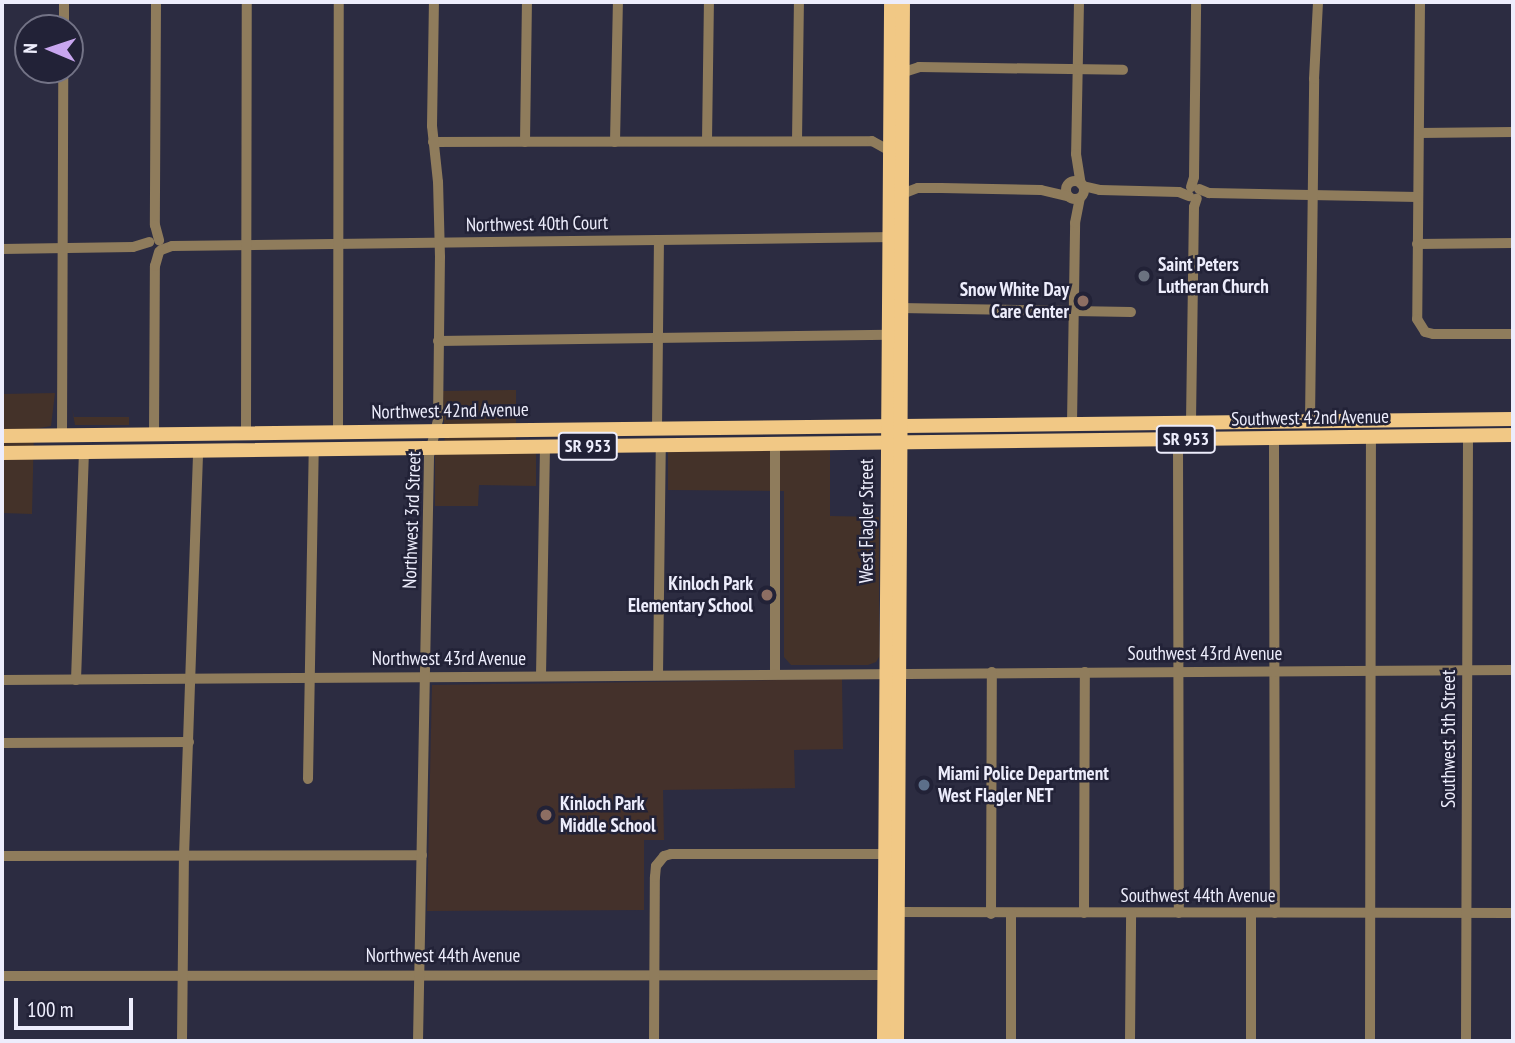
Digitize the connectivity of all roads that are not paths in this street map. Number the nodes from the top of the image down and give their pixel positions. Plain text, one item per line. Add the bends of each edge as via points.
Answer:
1 (156, 2) edge
2 (247, 2) edge
3 (339, 2) edge
4 (433, 2) edge
5 (527, 2) edge
6 (618, 2) edge
7 (709, 2) edge
8 (799, 2) edge
9 (891, 2) edge
10 (903, 2) edge
11 (1079, 2) edge
12 (1196, 2) edge
13 (1318, 2) edge
14 (1420, 2) edge
15 (901, 67) junction
16 (1077, 69) junction
17 (1123, 70) dead end
18 (63, 84) edge
19 (889, 132) junction
20 (1513, 132) edge
21 (1419, 133) junction
22 (707, 141) junction
23 (797, 141) junction
24 (872, 141) junction
25 (433, 142) junction
26 (526, 142) junction
27 (615, 142) junction
28 (890, 151) junction
29 (902, 187) junction
30 (1075, 191) junction
31 (1194, 192) junction
32 (1313, 194) junction
33 (1418, 197) junction
34 (895, 237) junction
35 (659, 241) junction
36 (439, 243) junction
37 (1513, 243) edge
38 (338, 244) junction
39 (1417, 244) junction
40 (247, 245) junction
41 (157, 246) junction
42 (2, 248) edge
43 (63, 248) junction
44 (900, 308) junction
45 (1074, 311) junction
46 (1131, 312) dead end
47 (1513, 334) edge
48 (888, 335) junction
49 (659, 338) junction
50 (438, 341) junction
51 (1513, 419) edge
52 (1407, 420) junction
53 (1310, 421) junction
54 (1194, 422) junction
55 (1104, 423) junction
56 (1072, 424) junction
57 (892, 426) junction
58 (685, 427) junction
59 (657, 428) junction
60 (435, 431) junction
61 (338, 432) junction
62 (230, 433) junction
63 (246, 433) junction
64 (154, 435) junction
65 (1513, 435) edge
66 (2, 436) edge
67 (62, 436) junction
68 (1468, 436) junction
69 (1371, 437) junction
70 (1387, 437) junction
71 (1274, 438) junction
72 (1178, 439) junction
73 (1043, 440) junction
74 (1071, 440) junction
75 (892, 441) junction
76 (775, 443) junction
77 (661, 445) junction
78 (545, 446) junction
79 (431, 448) junction
80 (314, 450) junction
81 (198, 451) junction
82 (124, 452) junction
83 (2, 453) edge
84 (84, 453) junction
85 (1467, 670) junction
86 (1513, 670) edge
87 (1275, 671) junction
88 (1370, 671) junction
89 (992, 672) junction
90 (1085, 672) junction
91 (1179, 672) junction
92 (775, 674) junction
93 (891, 674) junction
94 (658, 675) junction
95 (541, 676) junction
96 (425, 677) junction
97 (309, 678) junction
98 (191, 679) junction
99 (2, 680) edge
100 (76, 680) junction
101 (189, 742) junction
102 (2, 744) edge
103 (308, 779) dead end
104 (885, 853) junction
105 (422, 855) junction
106 (2, 856) edge
107 (184, 856) junction
108 (891, 910) junction
109 (1084, 913) junction
110 (1179, 913) junction
111 (1251, 913) junction
112 (1275, 913) junction
113 (1371, 913) junction
114 (1466, 913) junction
115 (1513, 913) edge
116 (991, 914) junction
117 (1011, 914) junction
118 (1131, 914) junction
119 (419, 974) junction
120 (655, 974) junction
121 (885, 975) junction
122 (2, 976) edge
123 (184, 976) junction
124 (896, 994) junction
125 (182, 1041) edge
126 (418, 1041) edge
127 (654, 1041) edge
128 (884, 1041) edge
129 (897, 1041) edge
130 (1010, 1041) edge
131 (1130, 1041) edge
132 (1251, 1041) edge
133 (1370, 1041) edge
134 (1466, 1041) edge

1 - 41 street
2 - 40 street
3 - 38 street
4 - 25 street, Northwest 3rd Street
5 - 26 street
6 - 27 street
7 - 22 street
8 - 23 street
9 - 19 main road, West Flagler Street
10 - 15 main road, West Flagler Street
11 - 16 street
12 - 31 street
13 - 32 street
14 - 21 street
15 - 16 street
15 - 29 main road, West Flagler Street
16 - 17 street
16 - 30 street
18 - 43 street
19 - 24 street
19 - 28 main road, West Flagler Street
20 - 21 street
21 - 33 street
22 - 23 street
22 - 27 street
23 - 24 street
24 - 28 street
25 - 26 street
25 - 36 street, Northwest 3rd Street
26 - 27 street
28 - 34 main road, West Flagler Street
29 - 30 street
29 - 34 main road, West Flagler Street
30 - 31 street
30 - 45 street
31 - 32 street
31 - 54 street
32 - 33 street
32 - 53 street
33 - 39 street
34 - 35 street, Northwest 40th Court
34 - 44 main road, West Flagler Street
34 - 48 main road, West Flagler Street
35 - 36 street, Northwest 40th Court
35 - 49 street
36 - 38 street, Northwest 40th Court
36 - 50 street, Northwest 3rd Street
37 - 39 street
38 - 40 street, Northwest 40th Court
38 - 61 street
39 - 47 street via 1417,313 1423,329 1437,334
40 - 41 street, Northwest 40th Court
40 - 63 street
41 - 43 street, Northwest 40th Court
41 - 64 street
42 - 43 street, Northwest 40th Court
43 - 67 street
44 - 45 street
44 - 57 main road, West Flagler Street
45 - 46 street
45 - 56 street
48 - 49 street
48 - 57 main road, West Flagler Street
49 - 50 street
49 - 59 street
50 - 60 street, Northwest 3rd Street
51 - 52 main road, Southwest 42nd Avenue / SR 953
52 - 53 main road, Southwest 42nd Avenue / SR 953
52 - 70 main road via 1400,431
53 - 54 main road, Southwest 42nd Avenue / SR 953
54 - 55 main road, Southwest 42nd Avenue / SR 953
54 - 72 main road
55 - 56 main road, Southwest 42nd Avenue / SR 953
55 - 74 main road via 1080,431
56 - 57 main road, Southwest 42nd Avenue / SR 953
56 - 73 main road via 1065,433
57 - 58 main road, Northwest 42nd Avenue / SR 953
57 - 75 main road, West Flagler Street
58 - 59 main road, Northwest 42nd Avenue / SR 953
58 - 77 main road
59 - 60 main road, Northwest 42nd Avenue / SR 953
60 - 61 main road, Northwest 42nd Avenue / SR 953
60 - 79 street, Northwest 3rd Street
61 - 63 main road, Northwest 42nd Avenue / SR 953
62 - 63 main road, Northwest 42nd Avenue / SR 953
62 - 64 main road, Northwest 42nd Avenue / SR 953
62 - 81 main road via 209,440
64 - 67 main road, Northwest 42nd Avenue / SR 953
64 - 82 main road
65 - 68 main road, Southwest 42nd Avenue / SR 953
66 - 67 main road, Northwest 42nd Avenue / SR 953
68 - 70 main road, Southwest 42nd Avenue / SR 953
68 - 85 street, Southwest 5th Street
69 - 70 main road, Southwest 42nd Avenue / SR 953
69 - 71 main road, Southwest 42nd Avenue / SR 953
69 - 88 street
71 - 72 main road, Southwest 42nd Avenue / SR 953
71 - 87 street
72 - 74 main road, Southwest 42nd Avenue / SR 953
72 - 91 street
73 - 74 main road, Southwest 42nd Avenue / SR 953
73 - 75 main road, Southwest 42nd Avenue / SR 953
75 - 76 main road, Northwest 42nd Avenue / SR 953
75 - 93 main road, West Flagler Street
76 - 77 main road, Northwest 42nd Avenue / SR 953
76 - 92 street
77 - 78 main road, Northwest 42nd Avenue / SR 953
77 - 94 street
78 - 79 main road, Northwest 42nd Avenue / SR 953
78 - 95 street
79 - 80 main road, Northwest 42nd Avenue / SR 953
79 - 96 street, Northwest 3rd Street
80 - 81 main road, Northwest 42nd Avenue / SR 953
80 - 97 street
81 - 82 main road, Northwest 42nd Avenue / SR 953
81 - 98 street
82 - 84 main road, Northwest 42nd Avenue / SR 953
83 - 84 main road, Northwest 42nd Avenue / SR 953
84 - 100 street
85 - 86 street, Southwest 43rd Avenue
85 - 88 street, Southwest 43rd Avenue
85 - 114 street, Southwest 5th Street
87 - 88 street, Southwest 43rd Avenue
87 - 91 street, Southwest 43rd Avenue
87 - 112 street
88 - 113 street
89 - 90 street, Southwest 43rd Avenue
89 - 93 street, Southwest 43rd Avenue
89 - 116 street
90 - 91 street, Southwest 43rd Avenue
90 - 109 street
91 - 110 street
92 - 93 street, Northwest 43rd Avenue
92 - 94 street, Northwest 43rd Avenue
93 - 104 main road, West Flagler Street
93 - 108 main road, West Flagler Street
94 - 95 street, Northwest 43rd Avenue
95 - 96 street, Northwest 43rd Avenue
96 - 97 street, Northwest 43rd Avenue
96 - 105 street, Northwest 3rd Street
97 - 98 street, Northwest 43rd Avenue
97 - 103 street
98 - 100 street, Northwest 43rd Avenue
98 - 101 street
99 - 100 street, Northwest 43rd Avenue
101 - 102 street
101 - 107 street
104 - 108 main road, West Flagler Street
104 - 120 street via 671,854 661,860 654,877
105 - 107 street
105 - 119 street, Northwest 3rd Street
106 - 107 street
107 - 123 street
108 - 116 street, Southwest 44th Avenue
108 - 121 main road, West Flagler Street
108 - 124 main road, West Flagler Street
109 - 117 street, Southwest 44th Avenue
109 - 118 street, Southwest 44th Avenue
110 - 111 street, Southwest 44th Avenue
110 - 118 street, Southwest 44th Avenue
111 - 112 street, Southwest 44th Avenue
111 - 132 street
112 - 113 street, Southwest 44th Avenue
113 - 114 street, Southwest 44th Avenue
113 - 133 street
114 - 115 street, Southwest 44th Avenue
114 - 134 street, Southwest 5th Street
116 - 117 street, Southwest 44th Avenue
117 - 130 street
118 - 131 street
119 - 120 street, Northwest 44th Avenue
119 - 123 street, Northwest 44th Avenue
119 - 126 street, Northwest 3rd Street
120 - 121 street, Northwest 44th Avenue
120 - 127 street
121 - 124 main road
121 - 128 main road, West Flagler Street
122 - 123 street, Northwest 44th Avenue
123 - 125 street
124 - 129 main road, West Flagler Street

